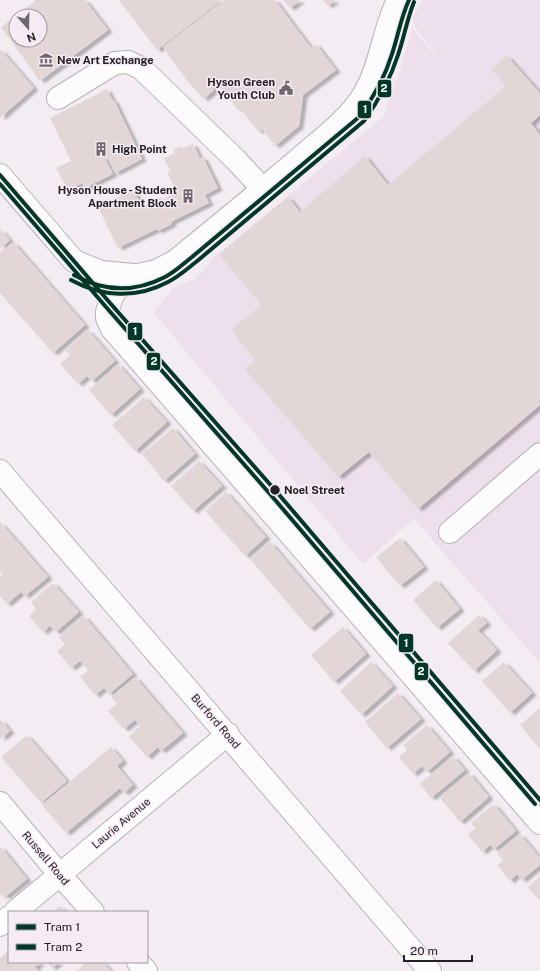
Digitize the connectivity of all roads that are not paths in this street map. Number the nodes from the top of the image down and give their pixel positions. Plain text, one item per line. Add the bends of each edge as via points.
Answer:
1 (391, 4) edge
2 (58, 98) dead end
3 (0, 175) edge
4 (263, 189) junction
5 (133, 275) junction
6 (540, 454) edge
7 (0, 471) edge
8 (450, 532) dead end
9 (228, 734) junction
10 (0, 803) edge
11 (540, 823) edge
12 (60, 875) junction
13 (16, 911) edge
14 (92, 911) edge
15 (8, 918) edge
16 (0, 925) edge
17 (139, 963) edge
18 (146, 971) edge
19 (430, 971) edge

1 - 4 street via 372,79 357,105 344,120
2 - 4 street via 115,63 128,62 141,68
3 - 5 street via 74,261 101,272
4 - 5 street via 174,262 156,271
5 - 11 street via 113,294 107,318 112,329
6 - 8 street
7 - 9 street, Burford Road
9 - 12 street, Laurie Avenue
9 - 19 street, Burford Road
10 - 12 street, Russell Road
12 - 13 street, Laurie Avenue
12 - 14 street, Russell Road
15 - 16 street
17 - 18 street

